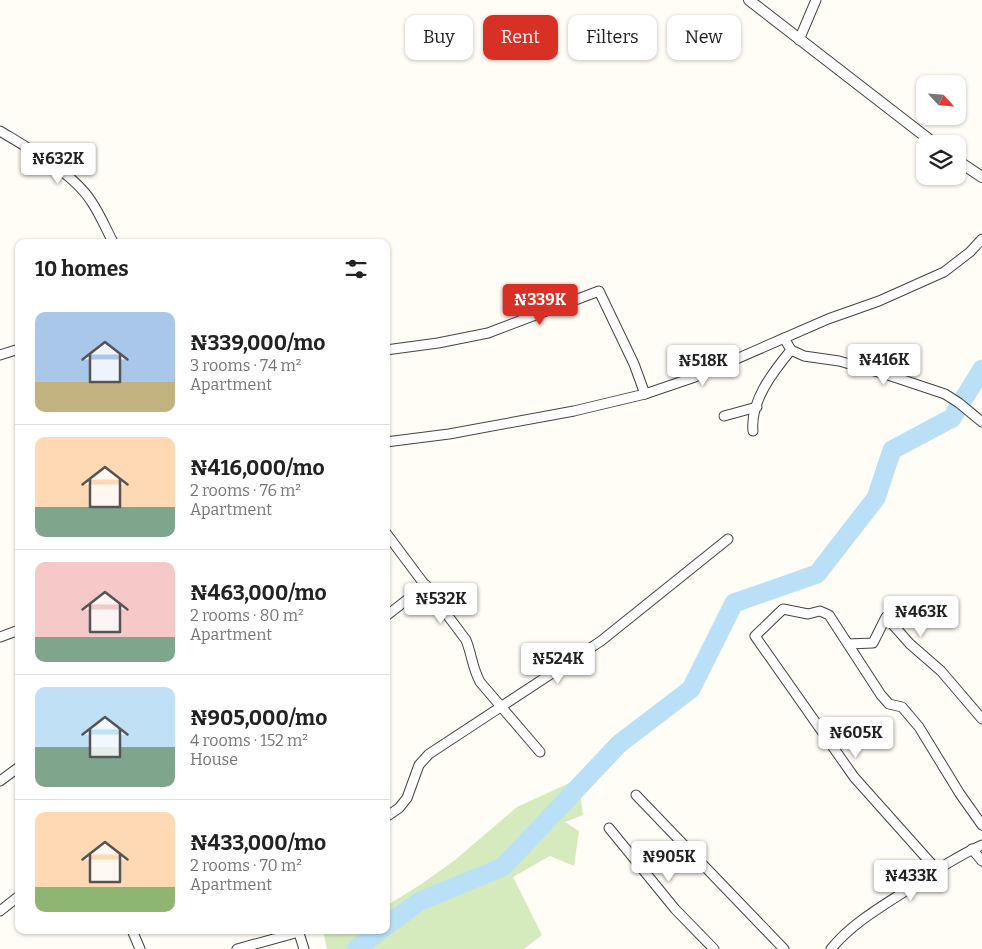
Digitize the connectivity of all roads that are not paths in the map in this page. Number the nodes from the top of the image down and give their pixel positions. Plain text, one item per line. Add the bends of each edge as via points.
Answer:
1 (748, 0) edge
2 (816, 0) edge
3 (799, 40) junction
4 (0, 131) edge
5 (923, 135) edge
6 (966, 166) edge
7 (982, 177) edge
8 (111, 239) edge
9 (982, 239) edge
10 (784, 338) junction
11 (15, 350) edge
12 (390, 350) edge
13 (791, 350) junction
14 (0, 355) edge
15 (645, 394) junction
16 (756, 406) junction
17 (724, 416) dead end
18 (982, 422) edge
19 (753, 431) dead end
20 (390, 441) edge
21 (390, 538) edge
22 (728, 539) dead end
23 (426, 585) junction
24 (390, 613) edge
25 (15, 631) edge
26 (0, 637) edge
27 (848, 644) junction
28 (502, 707) junction
29 (982, 719) edge
30 (540, 752) dead end
31 (15, 770) edge
32 (0, 781) edge
33 (636, 795) dead end
34 (390, 814) edge
35 (982, 825) edge
36 (608, 828) dead end
37 (982, 845) edge
38 (972, 849) junction
39 (982, 861) edge
40 (937, 870) junction
41 (15, 899) edge
42 (0, 911) edge
43 (134, 934) edge
44 (288, 934) edge
45 (299, 934) edge
46 (837, 947) edge
47 (140, 949) edge
48 (237, 949) edge
49 (304, 949) edge
50 (714, 949) edge
51 (784, 949) edge

1 - 3 street
2 - 3 street
3 - 5 street
4 - 8 street via 51,162 82,190 91,200
6 - 7 street
9 - 10 street via 944,272
10 - 13 street
10 - 15 street via 696,377
11 - 14 street
12 - 15 street via 438,344 488,333 600,291
13 - 16 street via 774,371
13 - 18 street via 804,356 885,374 945,394
15 - 20 street via 574,411
16 - 17 street
16 - 19 street
21 - 23 street
22 - 28 street via 601,641
23 - 24 street
23 - 28 street via 466,640 472,668 480,682
25 - 26 street
27 - 29 street via 873,643 886,617 941,671
27 - 35 street via 881,695 889,704 902,708 919,727
27 - 40 street via 829,615 820,611 808,614 783,609 755,636 854,777
28 - 30 street
28 - 34 street via 429,754 419,765 407,798
31 - 32 street
33 - 51 street
36 - 50 street via 675,909
37 - 38 street
38 - 39 street
38 - 40 street
40 - 46 street via 868,916
41 - 42 street
43 - 47 street
44 - 48 street
45 - 49 street

